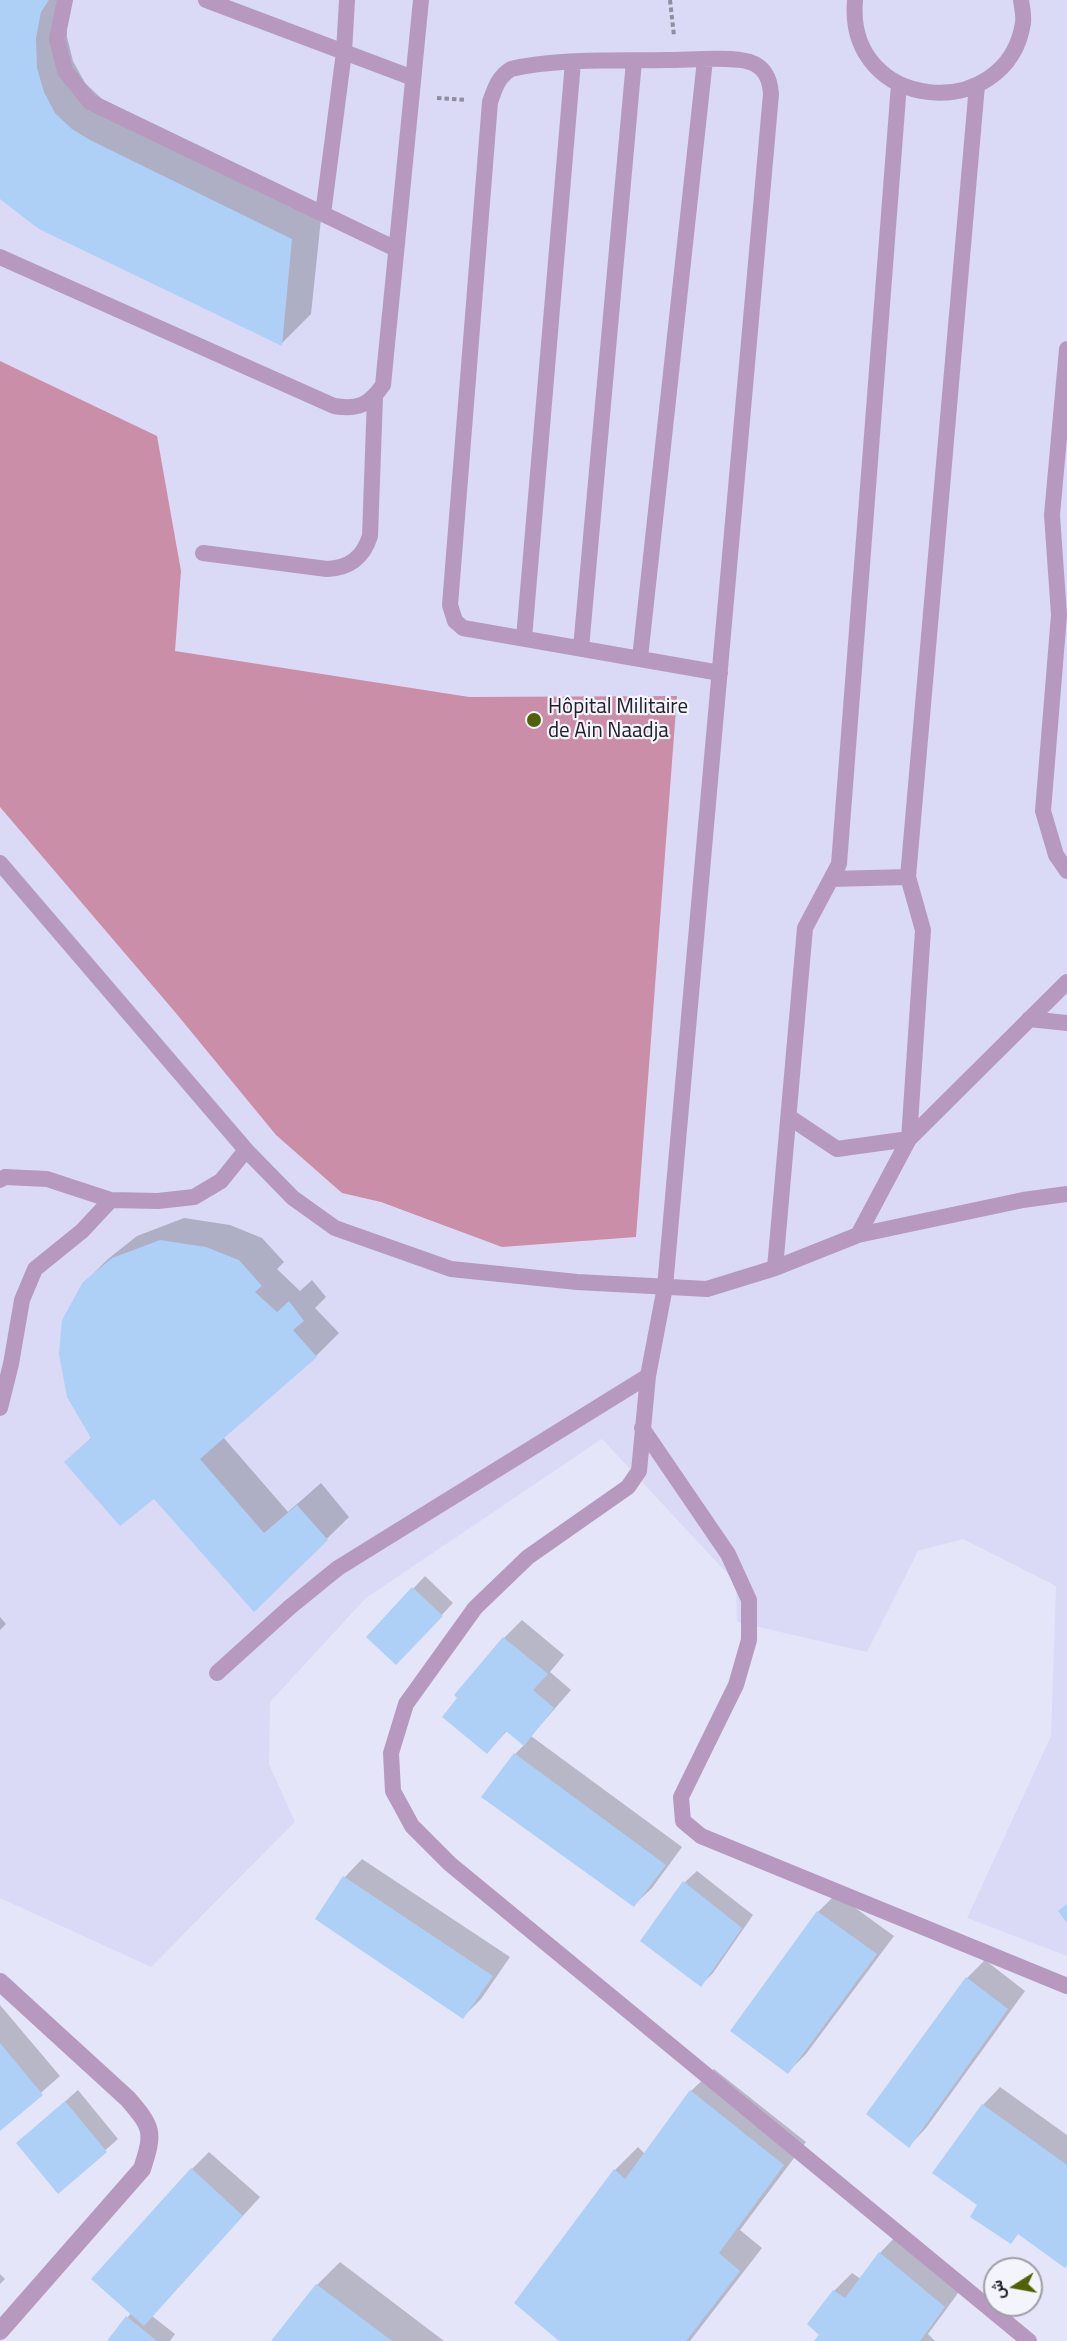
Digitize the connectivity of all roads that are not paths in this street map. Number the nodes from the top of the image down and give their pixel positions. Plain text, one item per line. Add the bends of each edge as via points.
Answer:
1 (65, 0) edge
2 (206, 0) edge
3 (347, 0) edge
4 (420, 0) edge
5 (855, 0) edge
6 (1021, 0) edge
7 (344, 52) junction
8 (705, 60) junction
9 (634, 61) junction
10 (573, 62) junction
11 (413, 78) junction
12 (898, 84) junction
13 (977, 85) junction
14 (323, 214) junction
15 (396, 249) junction
16 (0, 257) edge
17 (1067, 349) edge
18 (375, 397) junction
19 (203, 553) dead end
20 (524, 638) junction
21 (581, 648) junction
22 (640, 658) junction
23 (720, 673) junction
24 (0, 863) edge
25 (1067, 871) edge
26 (908, 878) junction
27 (831, 879) junction
28 (1067, 982) edge
29 (1029, 1019) junction
30 (1067, 1023) edge
31 (789, 1117) junction
32 (909, 1139) junction
33 (246, 1150) junction
34 (0, 1180) edge
35 (1067, 1194) edge
36 (111, 1200) junction
37 (858, 1235) junction
38 (775, 1268) junction
39 (665, 1287) junction
40 (648, 1376) junction
41 (0, 1408) edge
42 (642, 1428) junction
43 (218, 1673) dead end
44 (0, 1982) edge
45 (1067, 1986) edge
46 (0, 2331) edge
47 (1029, 2341) edge

1 - 14 lane via 57,39 65,71 90,102
2 - 7 lane
3 - 7 lane
4 - 11 lane
5 - 12 lane via 859,38 874,65
6 - 13 lane via 1023,22 1013,51 1002,66
7 - 11 lane
7 - 14 lane
8 - 9 lane
8 - 22 lane
8 - 23 lane via 755,65 768,77 771,94
9 - 10 lane
9 - 21 lane
10 - 20 lane
10 - 20 lane via 511,69 498,81 490,102 450,611 463,628
11 - 15 lane
12 - 13 lane via 916,91 947,94
12 - 27 lane via 840,852
13 - 26 lane
14 - 15 lane
15 - 18 lane via 383,385
16 - 18 lane via 333,406 348,408
17 - 25 lane via 1052,515 1059,615 1043,811 1056,855
18 - 19 lane via 370,536 352,564 327,569
20 - 21 lane
21 - 22 lane
22 - 23 lane
23 - 39 lane
24 - 33 lane
26 - 27 lane
26 - 32 lane via 923,930
27 - 31 lane via 805,928
28 - 29 lane
29 - 30 lane
29 - 32 lane
31 - 32 lane via 837,1149
31 - 38 lane
32 - 37 lane
33 - 36 lane via 221,1181 194,1197
33 - 39 lane via 293,1198 335,1228 451,1269
34 - 36 lane via 47,1179
35 - 37 lane
36 - 41 lane via 82,1231 35,1269 22,1300
37 - 38 lane
38 - 39 lane via 707,1288
39 - 40 lane
40 - 42 lane
40 - 43 lane via 338,1568
42 - 45 lane via 728,1554 749,1600 749,1640 736,1685 681,1797 683,1821 700,1836
42 - 47 lane via 639,1471 628,1487 528,1557 475,1608 406,1704 391,1754 393,1791 412,1826 450,1864
44 - 46 street via 128,2099 147,2121 151,2141 142,2169

